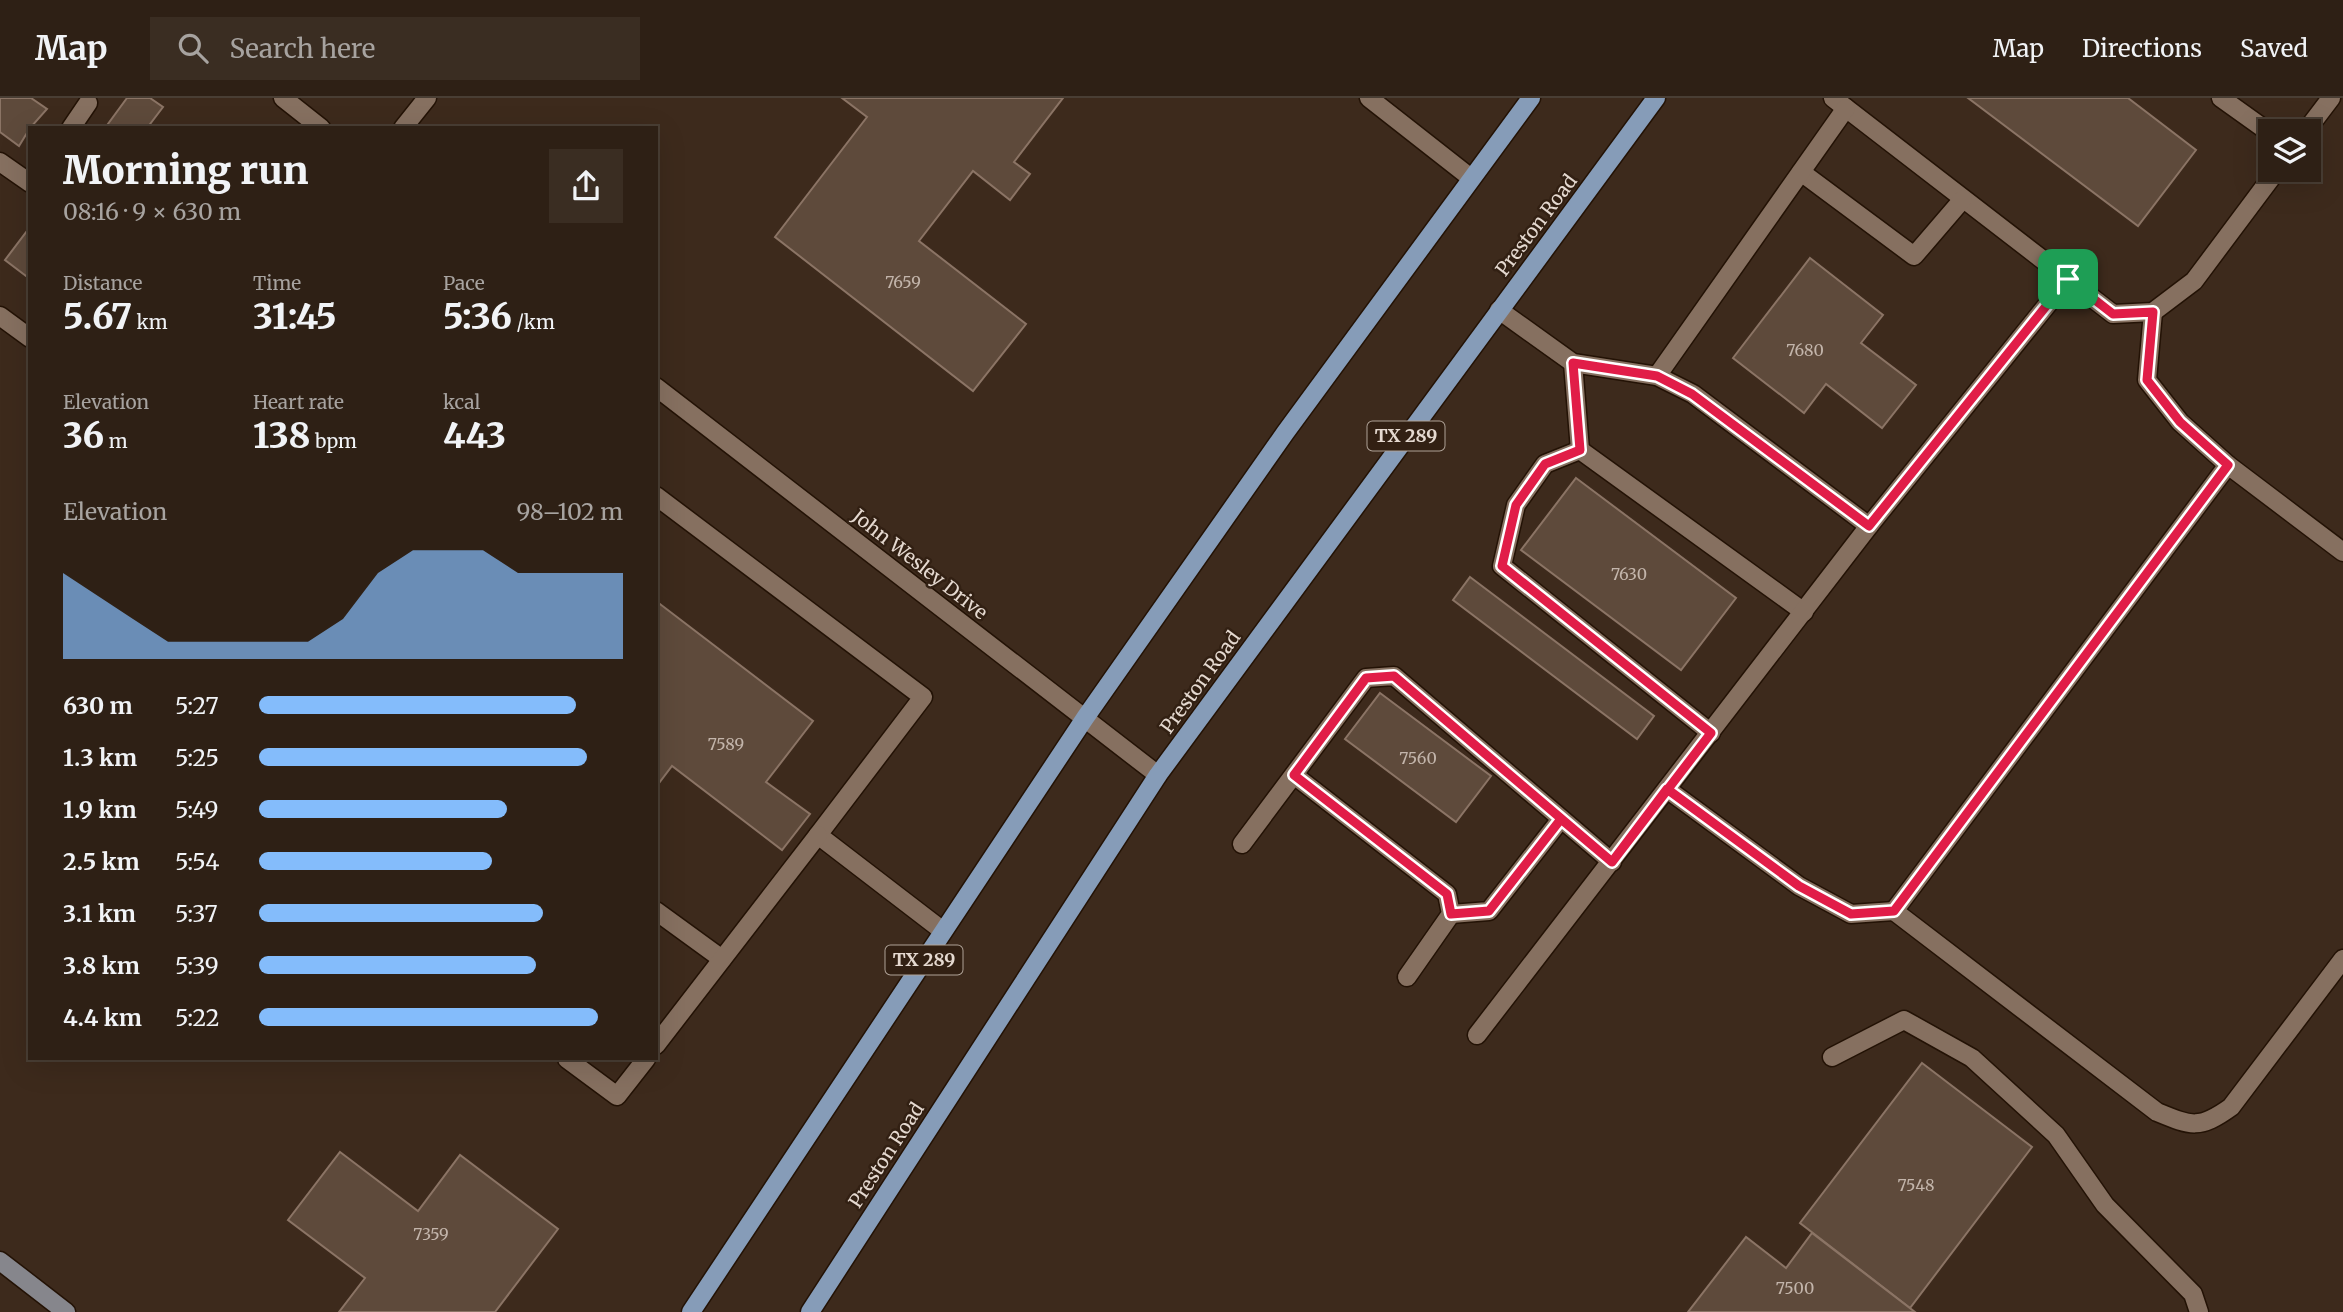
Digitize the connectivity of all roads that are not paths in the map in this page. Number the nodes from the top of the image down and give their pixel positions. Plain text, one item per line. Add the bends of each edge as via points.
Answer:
1 (283, 98) edge
2 (426, 98) edge
3 (1369, 98) edge
4 (1531, 98) edge
5 (1656, 98) edge
6 (2221, 98) edge
7 (2331, 98) edge
8 (87, 100) edge
9 (1839, 103) edge
10 (2315, 119) edge
11 (2258, 124) edge
12 (72, 126) edge
13 (318, 126) edge
14 (405, 126) edge
15 (0, 162) edge
16 (1801, 172) junction
17 (1471, 178) junction
18 (28, 182) edge
19 (2268, 182) edge
20 (1963, 199) junction
21 (2068, 279) junction
22 (1499, 310) junction
23 (2153, 312) junction
24 (0, 316) edge
25 (28, 337) edge
26 (1573, 363) junction
27 (1657, 376) junction
28 (658, 389) edge
29 (1580, 450) junction
30 (2228, 465) junction
31 (658, 498) edge
32 (1869, 526) junction
33 (2343, 552) edge
34 (1804, 612) junction
35 (1085, 718) junction
36 (1711, 733) junction
37 (1158, 775) junction
38 (1294, 775) junction
39 (1667, 789) junction
40 (1561, 819) junction
41 (818, 835) junction
42 (1242, 844) dead end
43 (1612, 862) junction
44 (1894, 911) junction
45 (658, 912) edge
46 (1451, 914) junction
47 (943, 931) junction
48 (722, 959) junction
49 (2343, 959) edge
50 (1407, 978) dead end
51 (1477, 1035) dead end
52 (658, 1042) edge
53 (1832, 1057) dead end
54 (568, 1060) edge
55 (645, 1060) edge
56 (0, 1261) edge
57 (66, 1312) edge
58 (691, 1312) edge
59 (810, 1312) edge
60 (2199, 1312) edge

1 - 13 street
2 - 14 street
3 - 17 street
4 - 17 main road, TX 289
5 - 22 main road, Preston Road / TX 289
6 - 11 street
7 - 10 street
8 - 12 street
9 - 16 street
9 - 20 street
15 - 18 street
16 - 20 street via 1914,256
16 - 27 street
17 - 35 main road, TX 289
19 - 23 street via 2194,281
20 - 21 street
21 - 23 street via 2113,314
21 - 32 street
22 - 26 street
22 - 37 main road, Preston Road / TX 289
23 - 30 street via 2147,380 2180,422
24 - 25 street
26 - 27 street
26 - 29 street
27 - 32 street via 1692,394
28 - 35 street, John Wesley Drive
29 - 34 street
29 - 36 street via 1545,464 1516,505 1502,566
30 - 33 street
30 - 44 street
31 - 41 street via 923,697
32 - 34 street
34 - 36 street
35 - 37 street, John Wesley Drive
35 - 47 main road, TX 289
36 - 39 street
37 - 59 main road, Preston Road / TX 289
38 - 40 street via 1366,678 1394,676
38 - 42 street
38 - 46 street via 1447,894
39 - 43 street
39 - 44 street via 1799,886 1851,914
40 - 43 street
40 - 46 street via 1489,911
41 - 47 street
41 - 48 street
43 - 51 street
44 - 49 street via 2157,1112 2190,1125 2215,1118 2231,1107
45 - 48 street
46 - 50 street
47 - 58 main road, TX 289
48 - 52 street
53 - 60 street via 1903,1020 1972,1058 2056,1135 2105,1205 2193,1294
54 - 55 street via 617,1096
56 - 57 main road

